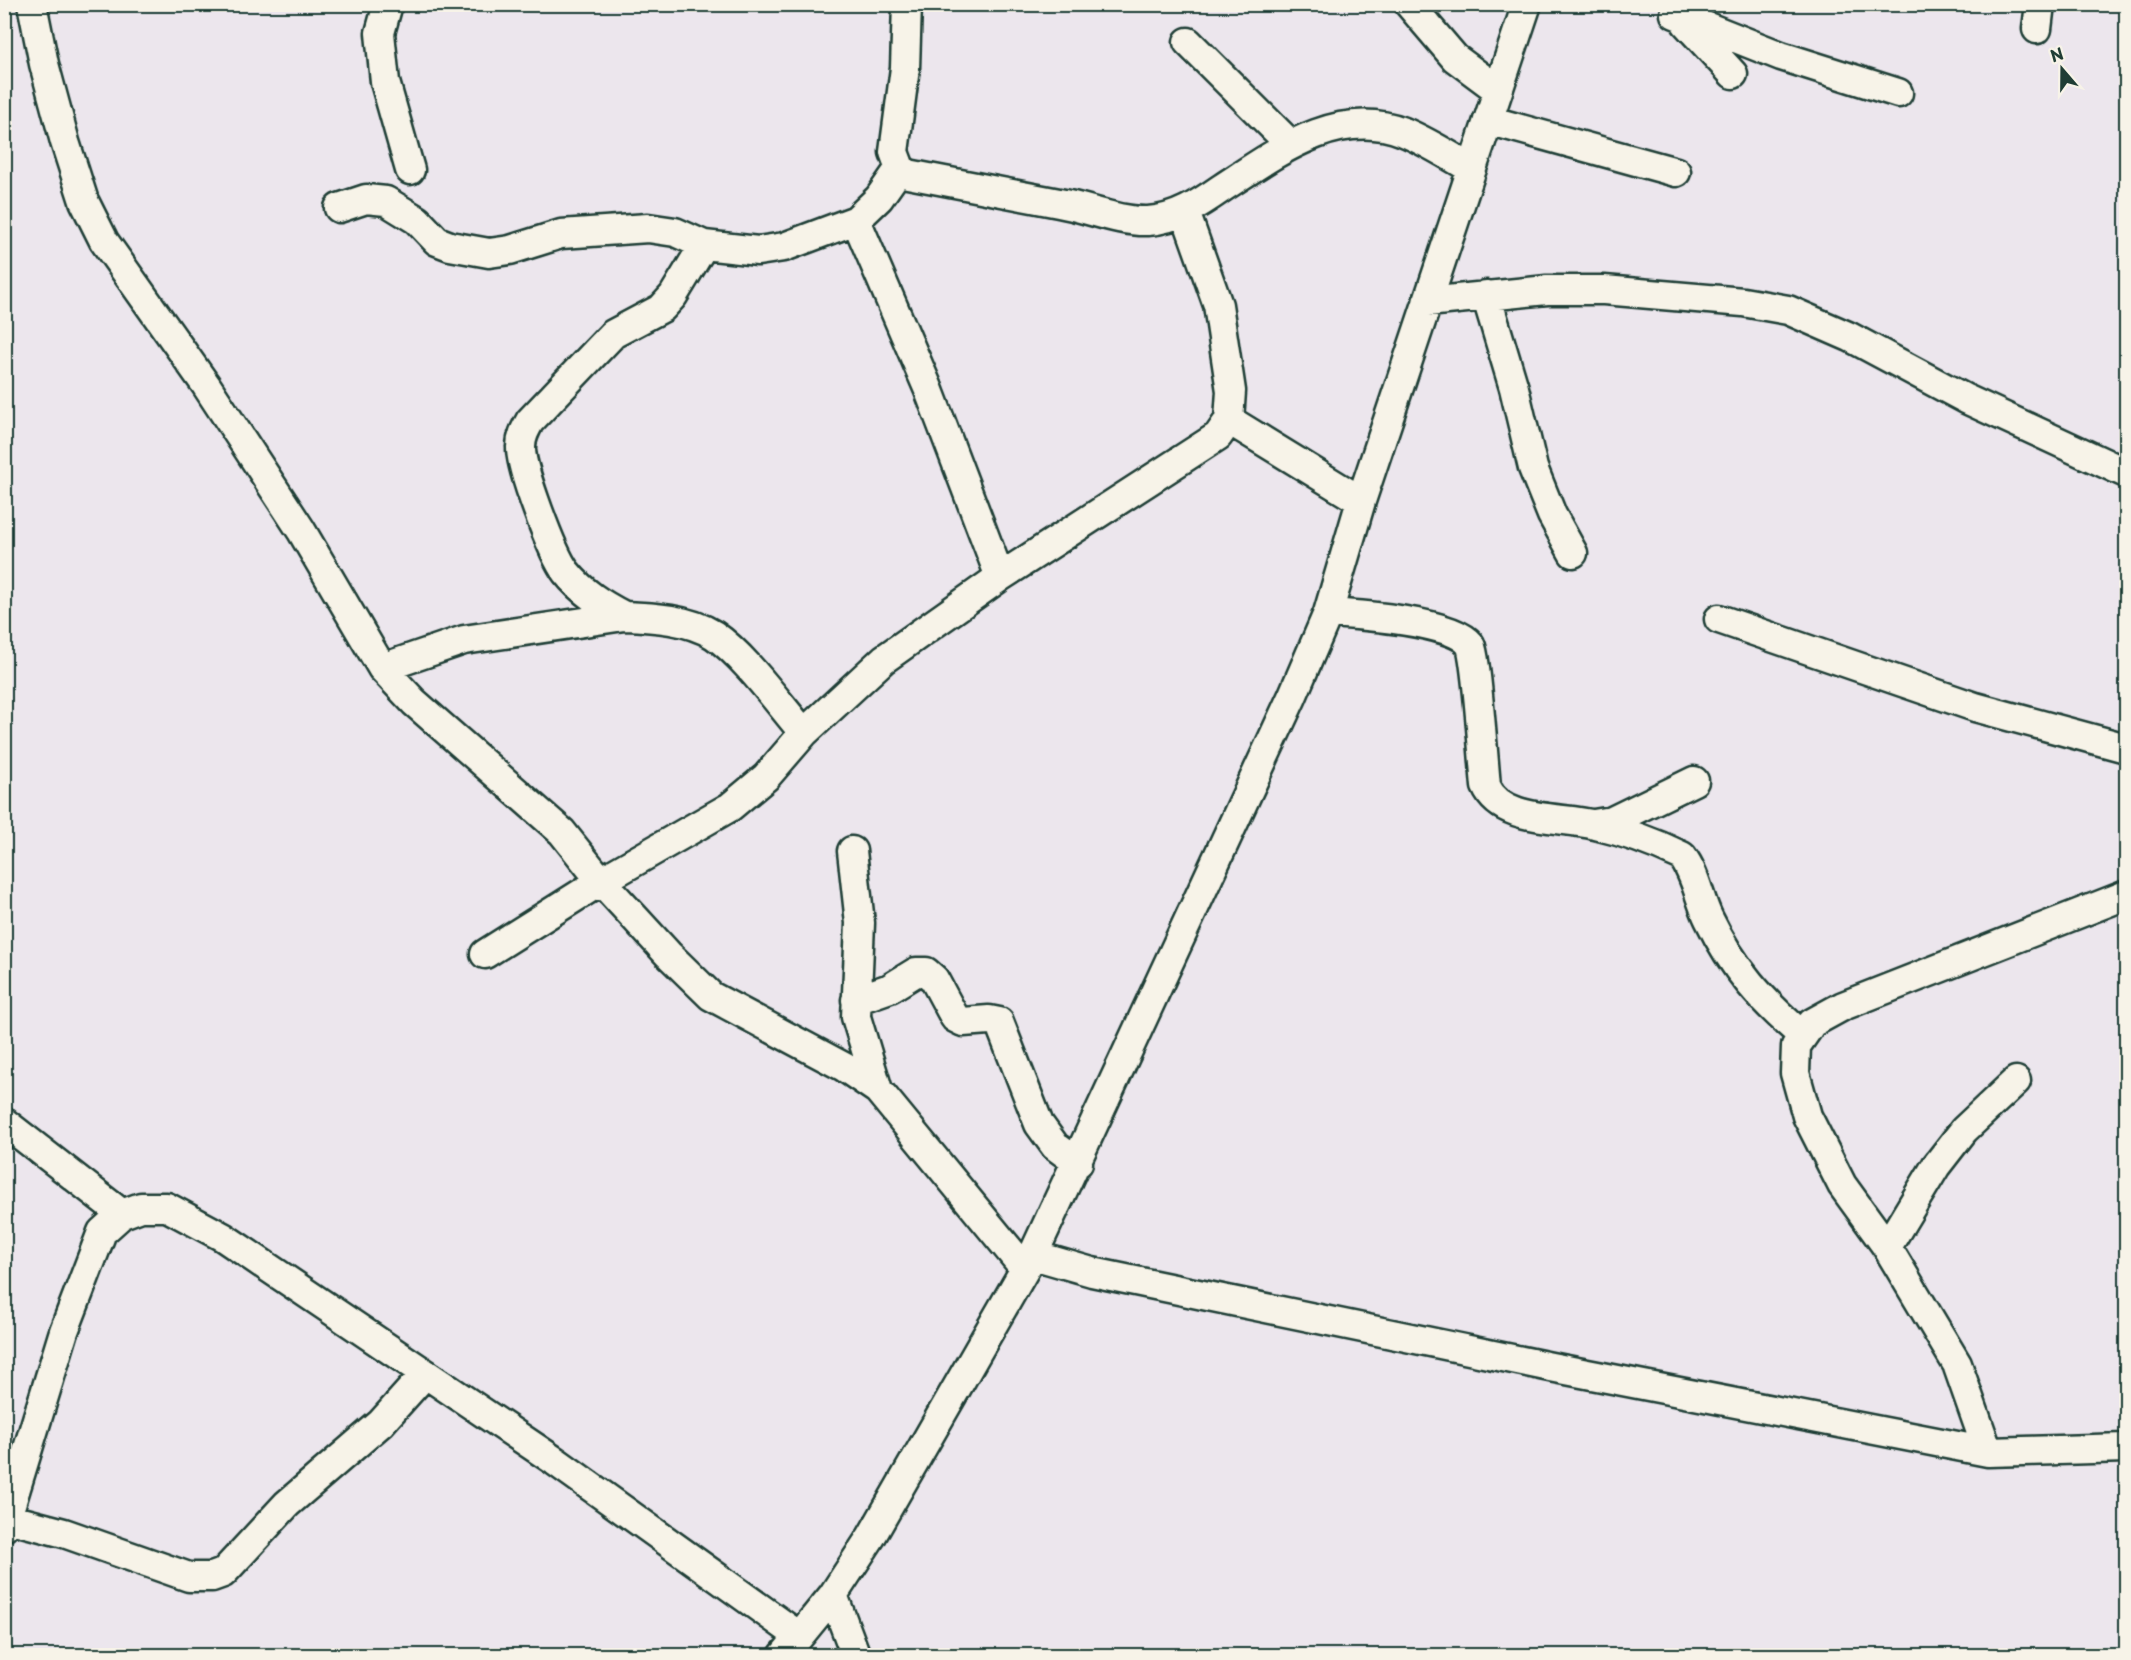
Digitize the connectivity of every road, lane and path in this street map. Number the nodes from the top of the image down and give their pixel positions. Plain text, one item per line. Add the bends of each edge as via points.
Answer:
1 (32, 4) edge
2 (388, 4) edge
3 (907, 4) edge
4 (1409, 4) edge
5 (1527, 4) edge
6 (1670, 9) edge
7 (1188, 42) dead end
8 (1733, 74) dead end
9 (1498, 90) junction
10 (1898, 93) dead end
11 (1488, 120) junction
12 (1291, 145) junction
13 (900, 168) junction
14 (1472, 169) junction
15 (1676, 172) dead end
16 (339, 208) dead end
17 (1185, 212) junction
18 (417, 220) junction
19 (856, 220) junction
20 (704, 245) junction
21 (1486, 295) junction
22 (1427, 302) junction
23 (1229, 420) junction
24 (2127, 473) edge
25 (1361, 501) junction
26 (1573, 553) dead end
27 (1000, 577) junction
28 (1328, 612) junction
29 (624, 616) junction
30 (1719, 619) dead end
31 (382, 668) junction
32 (804, 733) junction
33 (2127, 748) edge
34 (1694, 781) dead end
35 (1594, 824) junction
36 (852, 851) dead end
37 (601, 881) junction
38 (2127, 895) edge
39 (485, 954) dead end
40 (856, 1000) junction
41 (1803, 1036) junction
42 (2016, 1081) dead end
43 (878, 1090) junction
44 (4, 1122) edge
45 (1078, 1163) junction
46 (122, 1214) junction
47 (1887, 1247) junction
48 (1029, 1262) junction
49 (425, 1374) junction
50 (2127, 1448) edge
51 (1988, 1452) junction
52 (14, 1460) edge
53 (6, 1523) edge
54 (833, 1595) junction
55 (791, 1646) edge
56 (856, 1656) edge

1 - 31 street via 65,142 84,201 104,241 206,385 301,530
2 - 18 street via 380,33 385,82 414,159 411,195
3 - 13 street via 905,68 894,152
4 - 9 street via 1455,58
5 - 9 street
6 - 8 street
6 - 10 street via 1781,56
7 - 12 street
9 - 11 street
11 - 14 street
11 - 15 street
12 - 14 street via 1331,128 1374,125 1402,131
12 - 17 street
13 - 17 street via 908,174 1125,218 1148,221
13 - 19 street via 879,198
14 - 22 street
16 - 18 street via 366,199 386,201
17 - 23 street via 1218,305 1231,390
18 - 20 street via 437,240 450,246 489,253 582,231 648,228 675,232
19 - 20 street via 784,247 758,251
19 - 27 street via 928,388
20 - 29 street via 662,308 613,334 523,432 521,455 555,553 586,594
21 - 22 street
21 - 24 street via 1604,290 1743,302 1788,310 1850,337 1966,399
21 - 26 street via 1533,468
22 - 25 street
23 - 25 street
23 - 27 street via 1218,436
25 - 28 street
27 - 32 street via 884,659
28 - 35 street via 1379,616 1434,628 1456,634 1471,644 1476,657 1477,703 1490,796 1522,813
28 - 45 street
29 - 31 street via 464,640
29 - 32 street via 677,622 713,634
30 - 33 street via 1975,707
31 - 37 street via 414,702 562,832
32 - 37 street via 766,777 729,807
34 - 35 street via 1612,821
35 - 41 street via 1682,856 1719,939 1764,1003
36 - 40 street via 860,923
37 - 39 street
37 - 43 street via 711,996 844,1067
38 - 41 street via 1843,1006 1812,1023
40 - 43 street via 856,1017
40 - 45 street via 890,988 916,972 926,972 934,979 955,1018 963,1022 999,1022 1040,1124 1055,1146
41 - 47 street via 1796,1046 1795,1073 1807,1116 1842,1185
42 - 47 street via 1964,1130 1943,1157
43 - 48 street
44 - 46 street
45 - 48 street
46 - 49 street via 141,1207 167,1207 223,1237
46 - 52 street via 102,1232
47 - 51 street via 1957,1364
48 - 51 street
48 - 54 street
49 - 53 street via 381,1423 287,1504 223,1573 212,1577 189,1577 63,1533
49 - 55 street via 555,1461
50 - 51 street
52 - 53 street
54 - 55 street
54 - 56 street

